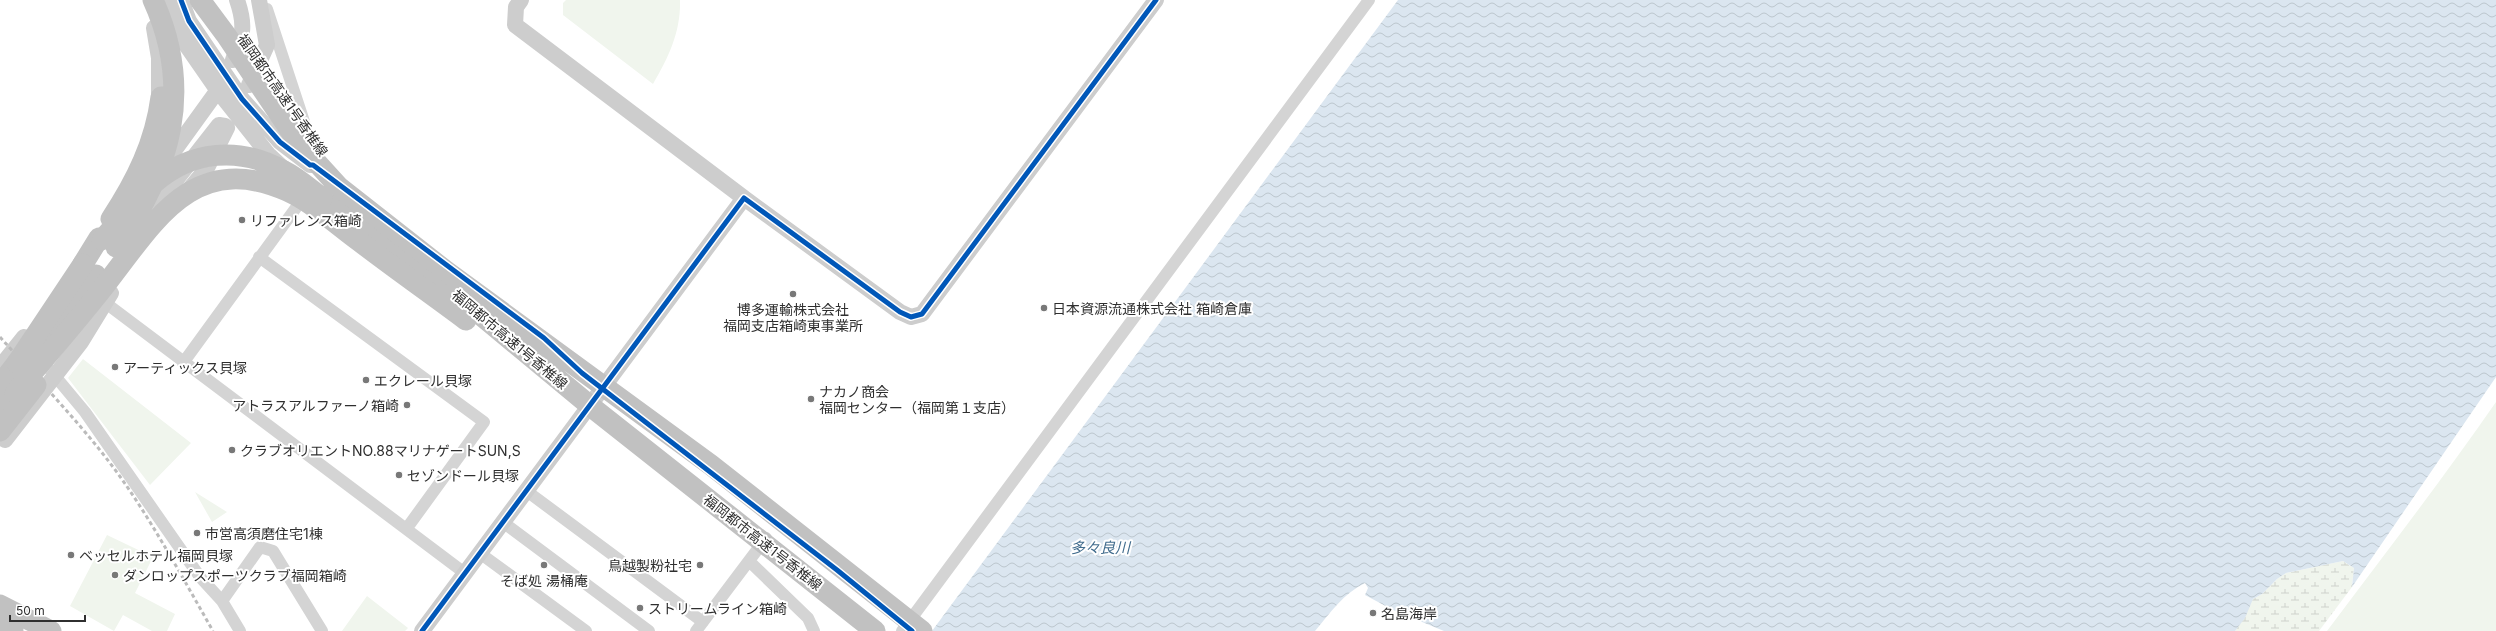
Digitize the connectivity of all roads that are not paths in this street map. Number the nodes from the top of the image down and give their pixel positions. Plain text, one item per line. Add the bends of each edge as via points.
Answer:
1 (144, 0) edge
2 (153, 0) edge
3 (166, 0) edge
4 (181, 0) edge
5 (194, 0) edge
6 (200, 0) edge
7 (237, 0) edge
8 (521, 0) edge
9 (1156, 0) edge
10 (1369, 0) edge
11 (260, 5) edge
12 (227, 76) junction
13 (218, 91) junction
14 (238, 106) junction
15 (225, 126) junction
16 (279, 164) junction
17 (313, 165) junction
18 (207, 168) junction
19 (309, 190) junction
20 (744, 198) junction
21 (108, 241) junction
22 (259, 257) junction
23 (83, 264) junction
24 (90, 292) junction
25 (112, 293) junction
26 (559, 353) junction
27 (40, 358) junction
28 (183, 363) junction
29 (0, 367) edge
30 (5, 388) edge
31 (603, 389) junction
32 (593, 403) junction
33 (0, 407) edge
34 (0, 413) edge
35 (0, 431) edge
36 (0, 447) edge
37 (649, 452) junction
38 (528, 492) junction
39 (504, 523) junction
40 (406, 528) junction
41 (766, 538) junction
42 (481, 554) junction
43 (749, 561) junction
44 (466, 574) junction
45 (222, 601) junction
46 (0, 605) edge
47 (896, 618) edge
48 (0, 625) edge
49 (700, 627) edge
50 (13, 631) edge
51 (51, 631) edge
52 (240, 631) edge
53 (322, 631) edge
54 (422, 631) edge
55 (586, 631) edge
56 (649, 631) edge
57 (814, 631) edge
58 (876, 631) edge
59 (883, 631) edge
60 (912, 631) edge
61 (922, 631) edge
62 (936, 631) edge

1 - 21 street via 156,38 159,58 159,108 146,164
1 - 23 highway, bridge via 152,23 160,67 161,96 155,131 127,196
2 - 30 highway, bridge via 162,19 168,43 174,96 170,135 158,176 129,229 58,324
3 - 13 street via 184,42
4 - 12 street via 189,21
5 - 37 highway, 福岡都市高速1号香椎線, bridge via 224,37 296,143 350,207
6 - 26 highway, 福岡都市高速1号香椎線, bridge via 298,142 339,188
7 - 12 street via 244,22 243,35
8 - 20 street via 516,7 515,25
9 - 20 street via 922,314 911,317 900,312
10 - 47 street
11 - 14 street via 267,45
11 - 17 street via 267,9 316,158
12 - 13 street
12 - 14 street
13 - 14 street
13 - 21 street
14 - 15 street
14 - 16 street via 268,154
14 - 17 street via 310,166
15 - 18 street via 227,128
15 - 24 street via 219,124
16 - 18 street via 249,153 232,151 224,153
16 - 19 street
17 - 31 street via 544,338
18 - 25 street
19 - 22 street
19 - 32 street
20 - 31 street
21 - 29 street via 76,273
21 - 30 street
22 - 28 street
22 - 40 street via 484,422
23 - 26 highway, bridge via 130,208 166,172 200,157 218,154 252,157 285,171 520,344
23 - 30 highway, bridge
24 - 27 street
24 - 28 street
25 - 35 highway, bridge via 73,336
25 - 36 street, bridge via 81,342
26 - 47 highway, 福岡都市高速1号香椎線, bridge via 693,451
27 - 33 street
27 - 45 street via 85,412 200,577
28 - 40 street
30 - 34 highway
30 - 37 highway, bridge via 68,331 142,234 179,198 196,189 224,180 241,179 265,183 306,202 586,409
31 - 32 street
31 - 47 street
32 - 38 street
32 - 41 street
37 - 58 highway, 福岡都市高速1号香椎線, bridge
38 - 39 street
38 - 49 street
39 - 42 street
39 - 56 street
40 - 44 street
41 - 43 street
41 - 59 street
42 - 44 street
42 - 55 street
43 - 49 street
43 - 57 street via 808,618
44 - 54 street
45 - 52 street
45 - 53 street via 260,547 273,551
46 - 51 highway
47 - 60 street
47 - 61 highway, 福岡都市高速1号香椎線, bridge
47 - 62 highway, bridge
48 - 50 highway

